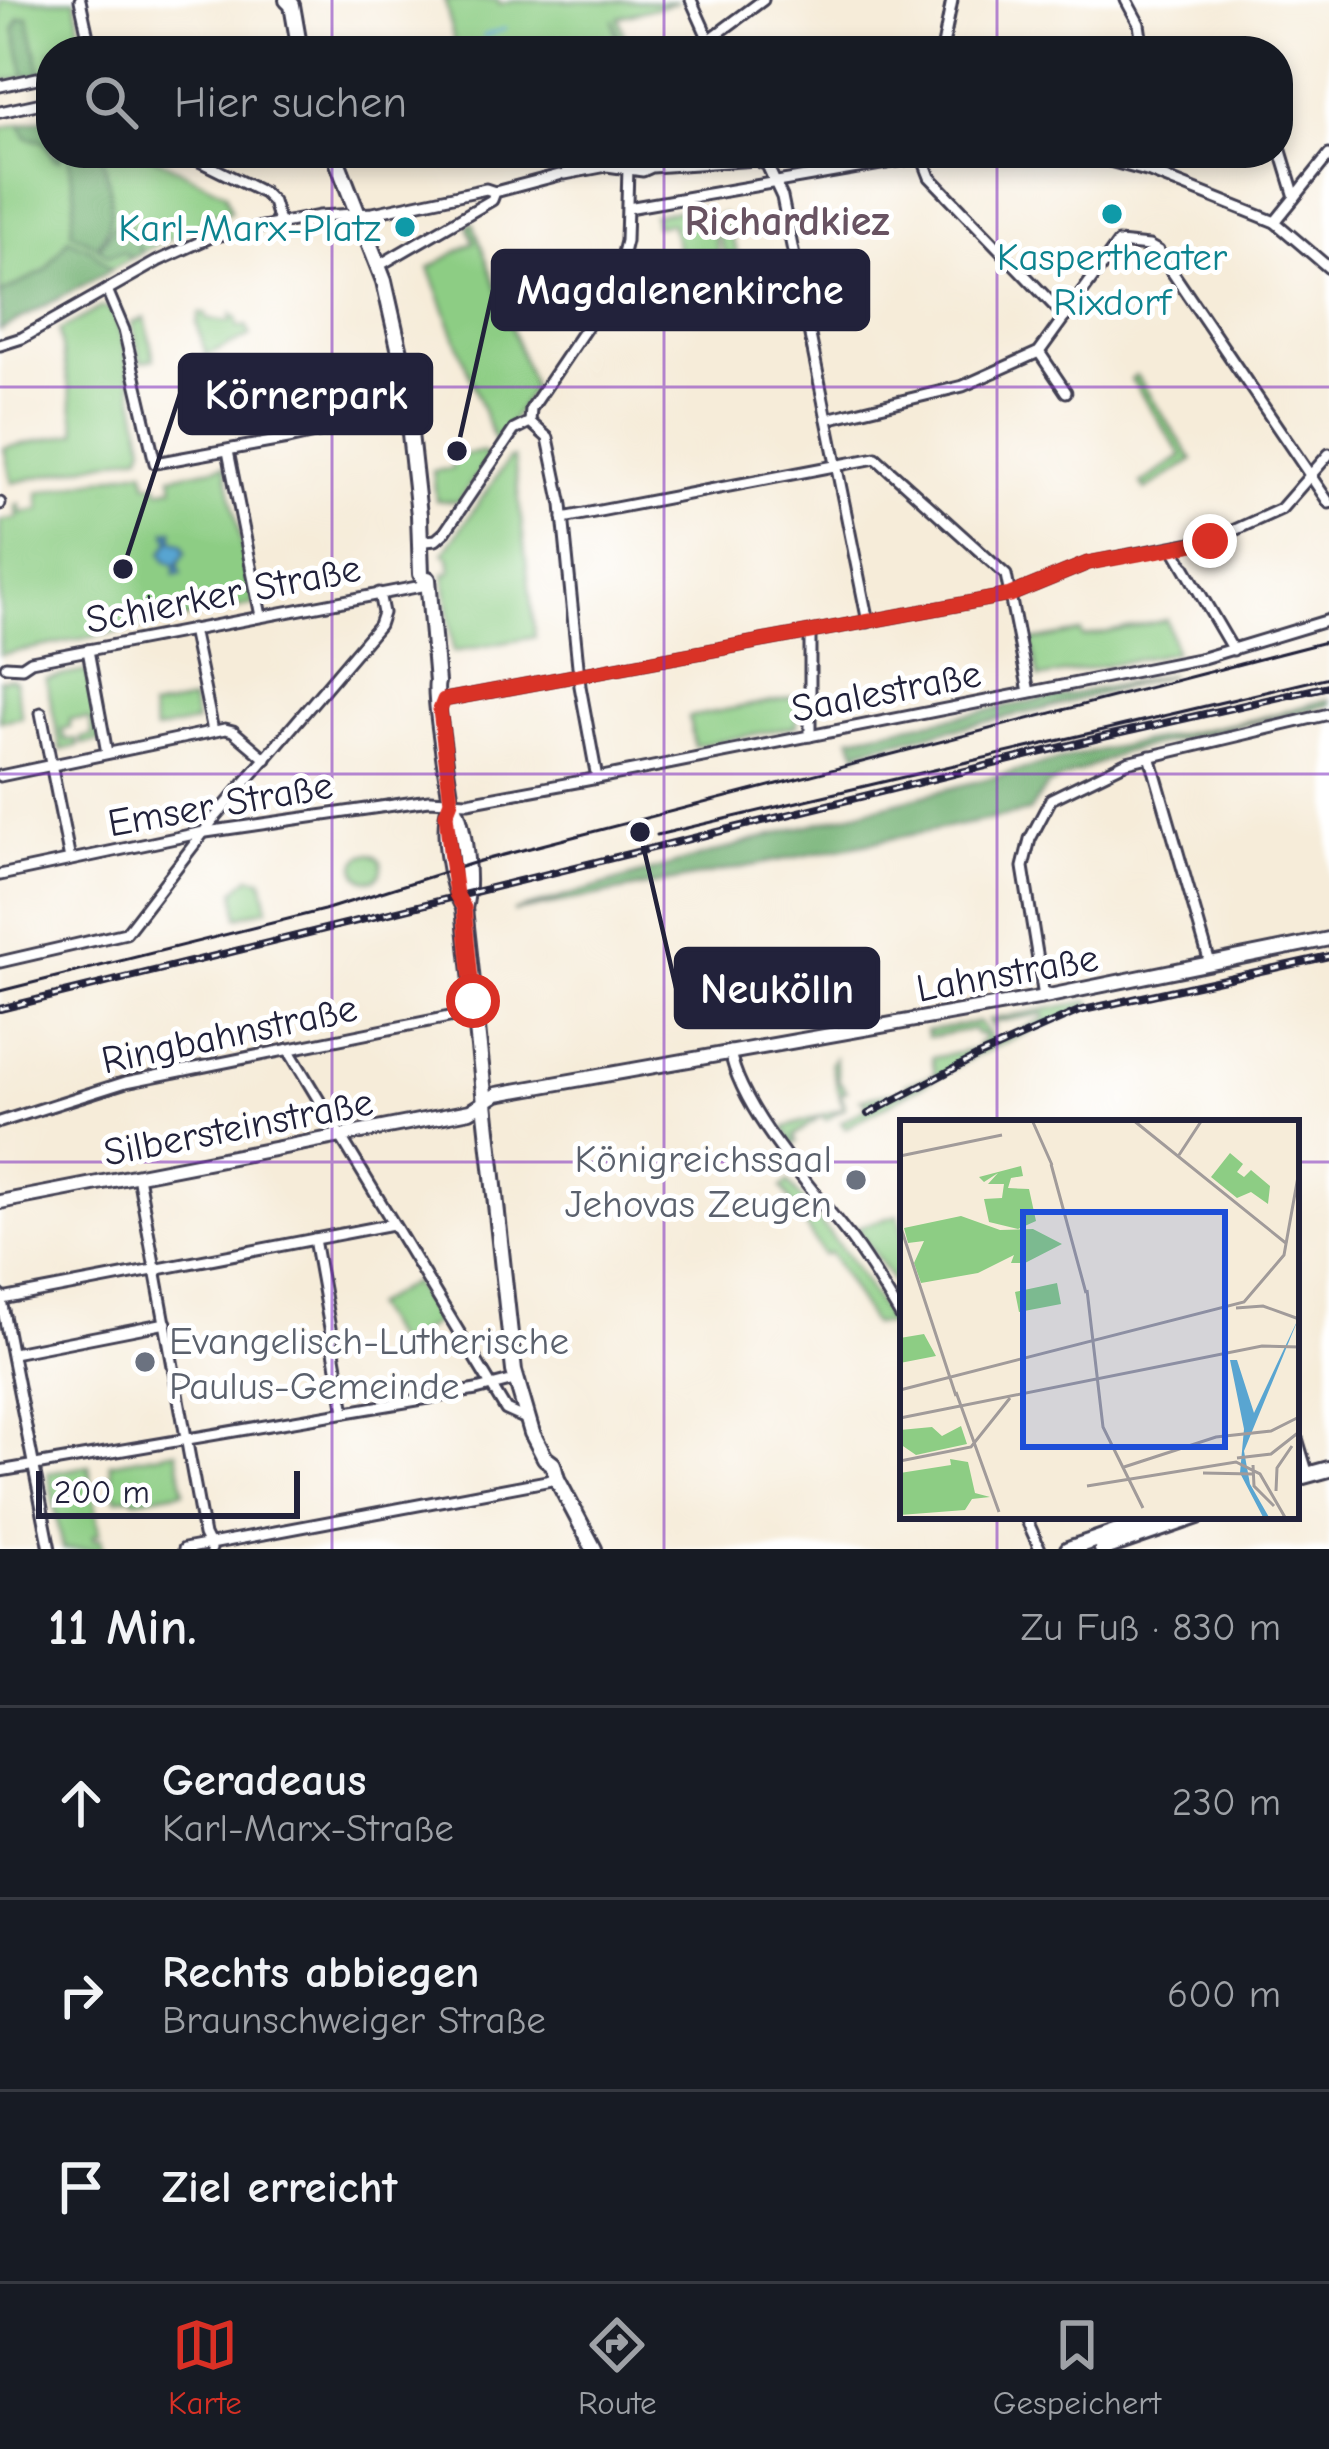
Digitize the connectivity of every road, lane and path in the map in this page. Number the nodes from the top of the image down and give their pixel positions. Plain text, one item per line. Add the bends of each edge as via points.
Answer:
1 (80, 0) edge
2 (287, 0) edge
3 (692, 0) edge
4 (763, 0) edge
5 (952, 0) edge
6 (1126, 0) edge
7 (88, 36) edge
8 (296, 36) edge
9 (708, 36) edge
10 (722, 36) edge
11 (945, 36) edge
12 (1141, 36) edge
13 (36, 78) edge
14 (0, 86) edge
15 (36, 104) edge
16 (0, 112) edge
17 (1329, 155) edge
18 (213, 168) edge
19 (340, 168) edge
20 (619, 168) edge
21 (628, 168) edge
22 (773, 168) edge
23 (866, 168) edge
24 (926, 168) edge
25 (1136, 168) edge
26 (1286, 168) edge
27 (777, 182) junction
28 (495, 192) junction
29 (1295, 197) junction
30 (356, 213) junction
31 (628, 214) junction
32 (278, 222) junction
33 (1274, 223) junction
34 (376, 263) junction
35 (1329, 268) edge
36 (106, 290) junction
37 (1065, 317) junction
38 (0, 344) edge
39 (1039, 352) junction
40 (1066, 392) dead end
41 (408, 412) junction
42 (827, 419) junction
43 (530, 422) junction
44 (228, 451) junction
45 (1329, 454) edge
46 (836, 465) junction
47 (1311, 475) junction
48 (1329, 503) edge
49 (419, 515) junction
50 (563, 518) junction
51 (426, 541) junction
52 (1174, 549) junction
53 (427, 585) junction
54 (379, 593) junction
55 (1010, 595) junction
56 (261, 616) junction
57 (1329, 620) edge
58 (868, 622) junction
59 (191, 629) junction
60 (811, 633) junction
61 (88, 650) junction
62 (1233, 650) junction
63 (3, 667) edge
64 (580, 677) junction
65 (1028, 692) junction
66 (442, 705) junction
67 (41, 713) dead end
68 (1329, 714) edge
69 (213, 731) junction
70 (810, 736) junction
71 (107, 753) junction
72 (1150, 756) junction
73 (266, 758) junction
74 (51, 765) junction
75 (0, 776) edge
76 (597, 778) junction
77 (451, 801) junction
78 (204, 832) junction
79 (70, 860) junction
80 (0, 874) edge
81 (1329, 939) edge
82 (0, 962) edge
83 (1210, 963) junction
84 (1044, 997) junction
85 (474, 1012) junction
86 (310, 1044) junction
87 (288, 1049) junction
88 (730, 1051) junction
89 (299, 1069) junction
90 (484, 1102) junction
91 (0, 1123) edge
92 (341, 1137) junction
93 (139, 1176) junction
94 (0, 1202) edge
95 (393, 1224) junction
96 (314, 1240) junction
97 (156, 1270) junction
98 (1, 1297) edge
99 (900, 1315) edge
100 (166, 1323) junction
101 (4, 1328) edge
102 (13, 1353) junction
103 (518, 1379) junction
104 (491, 1385) junction
105 (345, 1412) junction
106 (526, 1419) junction
107 (187, 1439) junction
108 (34, 1465) junction
109 (1329, 1469) edge
110 (0, 1471) edge
111 (1302, 1476) edge
112 (557, 1479) junction
113 (1026, 1519) edge
114 (1155, 1519) edge
115 (1189, 1519) edge
116 (210, 1547) edge
117 (50, 1549) edge
118 (184, 1549) edge
119 (594, 1549) edge
120 (1040, 1549) edge
121 (1068, 1549) edge
122 (1102, 1549) edge

1 - 7 street
2 - 8 main road
3 - 9 street
4 - 10 street
5 - 11 street
6 - 12 street
13 - 14 street
15 - 16 street
17 - 29 street
18 - 32 street via 264,193
19 - 30 main road
20 - 28 street
21 - 31 street
22 - 27 street
23 - 27 street
24 - 37 street
25 - 33 street
26 - 29 street
27 - 31 street
27 - 42 street
28 - 30 street
28 - 34 street
29 - 33 street
30 - 32 street
30 - 34 main road
31 - 43 street via 615,285
32 - 36 street via 204,239
33 - 35 street
34 - 41 main road
36 - 38 street
36 - 44 street via 124,330 152,459
37 - 39 street
37 - 47 street via 1121,242 1149,245
39 - 40 street
39 - 42 street via 963,386
41 - 44 street
41 - 49 main road
42 - 46 street
43 - 50 street via 548,438
43 - 51 street via 514,430 445,532
44 - 56 street
45 - 47 street
46 - 50 street
46 - 55 street via 880,460 1003,571
46 - 58 street
47 - 48 street
47 - 52 street via 1275,512
49 - 51 main road
49 - 53 main road
50 - 64 street
51 - 53 main road
52 - 55 street via 1088,563
52 - 62 street
53 - 54 street, Schierker Straße
53 - 66 main road
54 - 56 street, Schierker Straße
54 - 73 street via 382,621
55 - 58 street
55 - 65 street
56 - 59 street, Schierker Straße
57 - 62 street, Saalestraße
58 - 60 street
59 - 61 street, Schierker Straße
59 - 69 street
60 - 64 street
60 - 70 street
61 - 63 street, Schierker Straße
61 - 71 street
62 - 65 street, Saalestraße
64 - 66 street
64 - 76 street
65 - 70 street, Saalestraße
66 - 77 main road
67 - 74 street
68 - 72 street
69 - 71 street
69 - 73 street via 233,731
70 - 76 street, Saalestraße
71 - 74 street
72 - 83 street
72 - 84 street via 1057,794 1030,839 1023,872
73 - 78 street
74 - 75 street
74 - 79 street
76 - 77 street, Saalestraße
77 - 78 street, Emser Straße
77 - 85 main road via 446,814
78 - 79 street, Emser Straße
78 - 82 street via 122,936
79 - 80 street, Emser Straße
81 - 83 street, Lahnstraße
83 - 84 street, Lahnstraße
84 - 88 street, Lahnstraße
85 - 86 street, Ringbahnstraße
85 - 90 main road
86 - 87 street, Ringbahnstraße
86 - 89 street
87 - 89 street
87 - 91 street, Ringbahnstraße via 126,1082
88 - 90 street, Lahnstraße
88 - 99 street via 781,1148
89 - 92 street
90 - 92 street, Silbersteinstraße
90 - 103 main road
92 - 93 street, Silbersteinstraße
92 - 95 street
93 - 94 street, Silbersteinstraße
93 - 97 street
95 - 96 street
95 - 104 street
96 - 97 street
96 - 105 street
97 - 98 street
97 - 100 street
98 - 101 street
100 - 102 street
100 - 107 street
101 - 102 street
102 - 108 street
103 - 104 street
103 - 106 main road
104 - 105 street
104 - 106 street via 506,1409
105 - 107 street
106 - 112 main road
107 - 108 street
107 - 116 street
108 - 110 street
108 - 117 street
109 - 111 main road
112 - 116 street
112 - 119 main road
113 - 120 street
114 - 121 main road
115 - 122 main road
116 - 118 street

